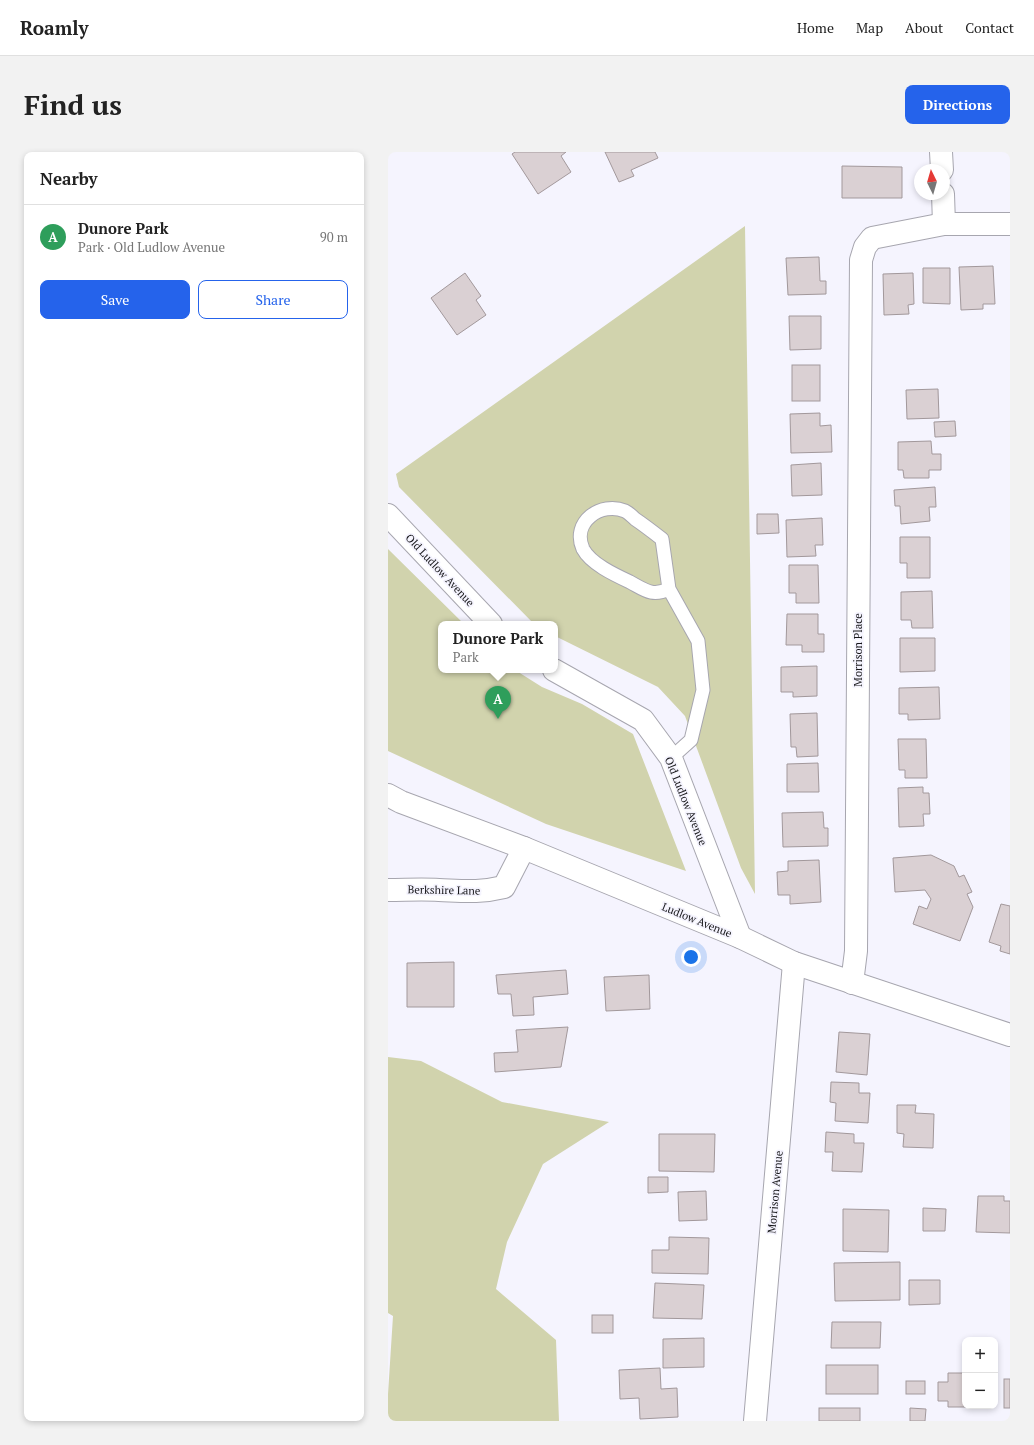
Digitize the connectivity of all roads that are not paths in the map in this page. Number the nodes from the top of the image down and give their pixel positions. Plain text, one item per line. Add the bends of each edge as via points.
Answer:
1 (941, 152) edge
2 (942, 164) edge
3 (943, 200) edge
4 (944, 224) junction
5 (1010, 224) edge
6 (388, 515) edge
7 (670, 589) junction
8 (488, 621) edge
9 (558, 672) edge
10 (671, 758) junction
11 (388, 795) edge
12 (524, 848) junction
13 (388, 890) edge
14 (740, 937) junction
15 (794, 963) junction
16 (852, 983) junction
17 (1010, 1035) edge
18 (756, 1421) edge

1 - 2 street
3 - 4 street
4 - 5 street
4 - 16 street, Morrison Place via 872,238 862,260 856,951
6 - 8 street, Old Ludlow Avenue
7 - 7 lane via 662,539 625,511 610,509 593,513 586,519 580,538 584,550 594,561 651,593 661,593
7 - 10 lane via 698,641 703,690 691,740
9 - 10 street, Old Ludlow Avenue via 643,720
10 - 14 street, Old Ludlow Avenue
11 - 12 street, Ludlow Avenue
12 - 13 street, Berkshire Lane via 504,887 488,891 462,892
12 - 14 street, Ludlow Avenue
14 - 15 street, Ludlow Avenue
15 - 16 street, Ludlow Avenue
15 - 18 street, Morrison Avenue
16 - 17 street, Ludlow Avenue

